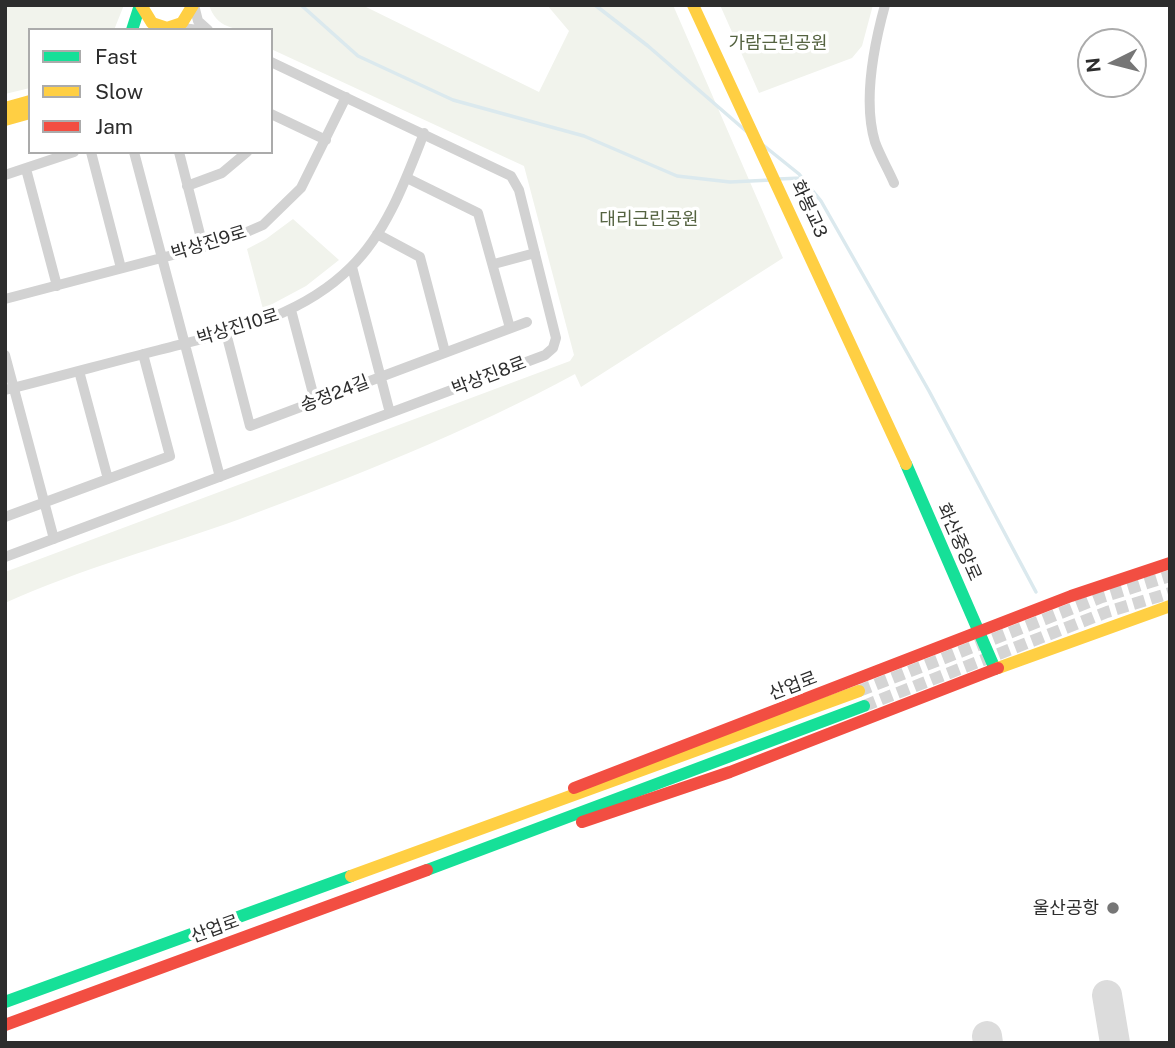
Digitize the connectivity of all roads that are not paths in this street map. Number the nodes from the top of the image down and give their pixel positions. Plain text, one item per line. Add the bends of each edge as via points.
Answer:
1 (141, 5) edge
2 (193, 5) edge
3 (693, 5) edge
4 (885, 5) edge
5 (133, 28) edge
6 (168, 28) edge
7 (206, 28) edge
8 (273, 63) edge
9 (346, 97) junction
10 (28, 101) edge
11 (5, 107) edge
12 (28, 114) edge
13 (273, 115) edge
14 (5, 120) edge
15 (424, 133) junction
16 (326, 140) junction
17 (68, 154) edge
18 (92, 154) edge
19 (135, 154) edge
20 (179, 154) edge
21 (245, 154) edge
22 (26, 169) junction
23 (5, 174) edge
24 (407, 178) junction
25 (894, 183) dead end
26 (187, 186) junction
27 (377, 234) junction
28 (203, 246) junction
29 (535, 253) junction
30 (162, 257) junction
31 (494, 264) junction
32 (352, 267) junction
33 (121, 268) junction
34 (57, 286) junction
35 (5, 299) edge
36 (291, 310) junction
37 (527, 322) dead end
38 (510, 328) junction
39 (226, 332) junction
40 (184, 343) junction
41 (445, 352) junction
42 (144, 354) junction
43 (5, 355) edge
44 (79, 371) junction
45 (380, 377) junction
46 (10, 389) edge
47 (314, 401) junction
48 (390, 413) junction
49 (891, 429) joint
50 (219, 477) junction
51 (108, 479) junction
52 (44, 503) junction
53 (5, 517) edge
54 (54, 539) junction
55 (5, 557) edge
56 (1170, 563) edge
57 (1170, 606) edge
58 (980, 632) junction
59 (995, 669) junction
60 (859, 691) tunnel mouth
61 (864, 706) tunnel mouth
62 (431, 848) junction
63 (438, 866) junction
64 (5, 1002) edge
65 (5, 1026) edge

1 - 5 main road
1 - 6 main road via 152,23
2 - 6 main road via 187,18
2 - 7 street
3 - 49 main road, 화봉교3
4 - 25 street via 870,81 875,141
8 - 9 street, 박상진8로
9 - 15 street, 박상진8로
9 - 16 street, 박상진9로
10 - 11 main road
12 - 14 main road
13 - 16 street
15 - 24 street, 박상진10로
15 - 29 street, 박상진8로 via 511,176
16 - 28 street, 박상진9로 via 301,188 276,214 246,234
17 - 22 street
18 - 33 street
19 - 30 street
20 - 26 street
21 - 26 street via 222,173
22 - 23 street
22 - 34 street
24 - 27 street, 박상진10로
24 - 31 street via 478,213
26 - 28 street
27 - 32 street, 박상진10로
27 - 41 street via 421,260
28 - 30 street, 박상진9로
29 - 31 street
29 - 48 street, 박상진8로 via 556,338 550,352
30 - 33 street, 박상진9로
30 - 40 street
31 - 38 street
32 - 36 street, 박상진10로
32 - 45 street
33 - 34 street, 박상진9로
34 - 35 street, 박상진9로
36 - 39 street, 박상진10로
36 - 47 street
37 - 38 street, 송정24길
38 - 41 street, 송정24길
39 - 40 street, 박상진10로
39 - 47 street, 송정24길 via 250,426
40 - 42 street, 박상진10로
40 - 50 street
41 - 45 street, 송정24길
42 - 44 street, 박상진10로
42 - 51 street via 170,456
43 - 46 street
44 - 46 street, 박상진10로
44 - 51 street
45 - 47 street, 송정24길
45 - 48 street
46 - 52 street
48 - 50 street, 박상진8로
49 - 58 main road, 화산중앙로
50 - 54 street, 박상진8로
51 - 52 street
52 - 53 street
52 - 54 street
54 - 55 street, 박상진8로
56 - 58 main road, 산업로
57 - 59 main road, 산업로
58 - 59 main road, 화산중앙로
58 - 62 main road, 산업로
59 - 63 main road, 산업로 via 647,801
60 - 62 main road, 산업로
61 - 63 main road, 산업로
62 - 64 main road, 산업로
63 - 65 main road, 산업로

